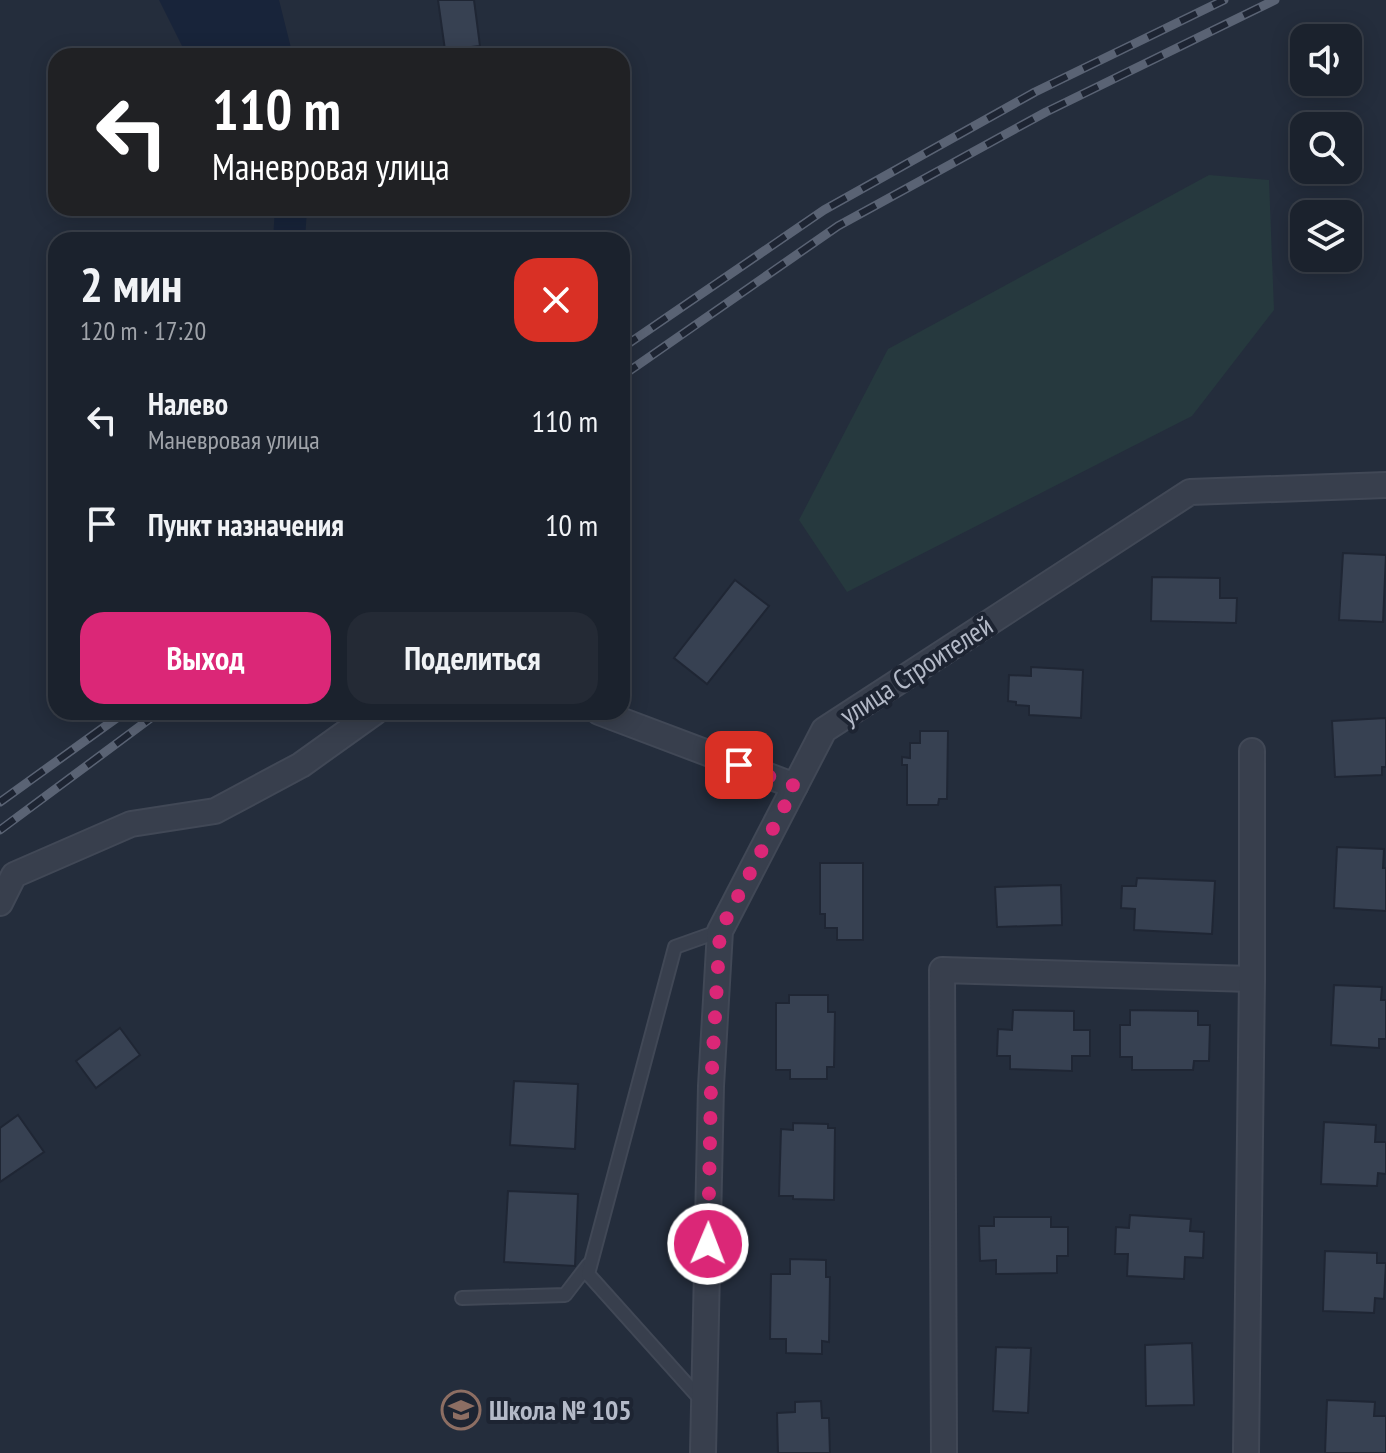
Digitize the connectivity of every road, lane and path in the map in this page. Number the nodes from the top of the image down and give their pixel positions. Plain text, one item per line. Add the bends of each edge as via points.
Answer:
1 (1386, 485) edge
2 (364, 720) edge
3 (620, 720) edge
4 (1252, 751) dead end
5 (795, 786) junction
6 (0, 903) edge
7 (720, 931) junction
8 (1252, 979) junction
9 (592, 1259) junction
10 (462, 1298) dead end
11 (704, 1403) junction
12 (703, 1453) edge
13 (944, 1453) edge
14 (1246, 1453) edge

1 - 5 street, улица Строителей via 1190,492 824,730
2 - 6 street via 301,765 215,811 131,824 14,875
3 - 5 street
4 - 8 street
5 - 7 street, улица Строителей
7 - 9 lane via 675,947
7 - 11 street, улица Строителей
8 - 13 street via 942,970
8 - 14 street
9 - 10 lane via 565,1295
9 - 11 lane via 588,1274
11 - 12 street, улица Строителей

